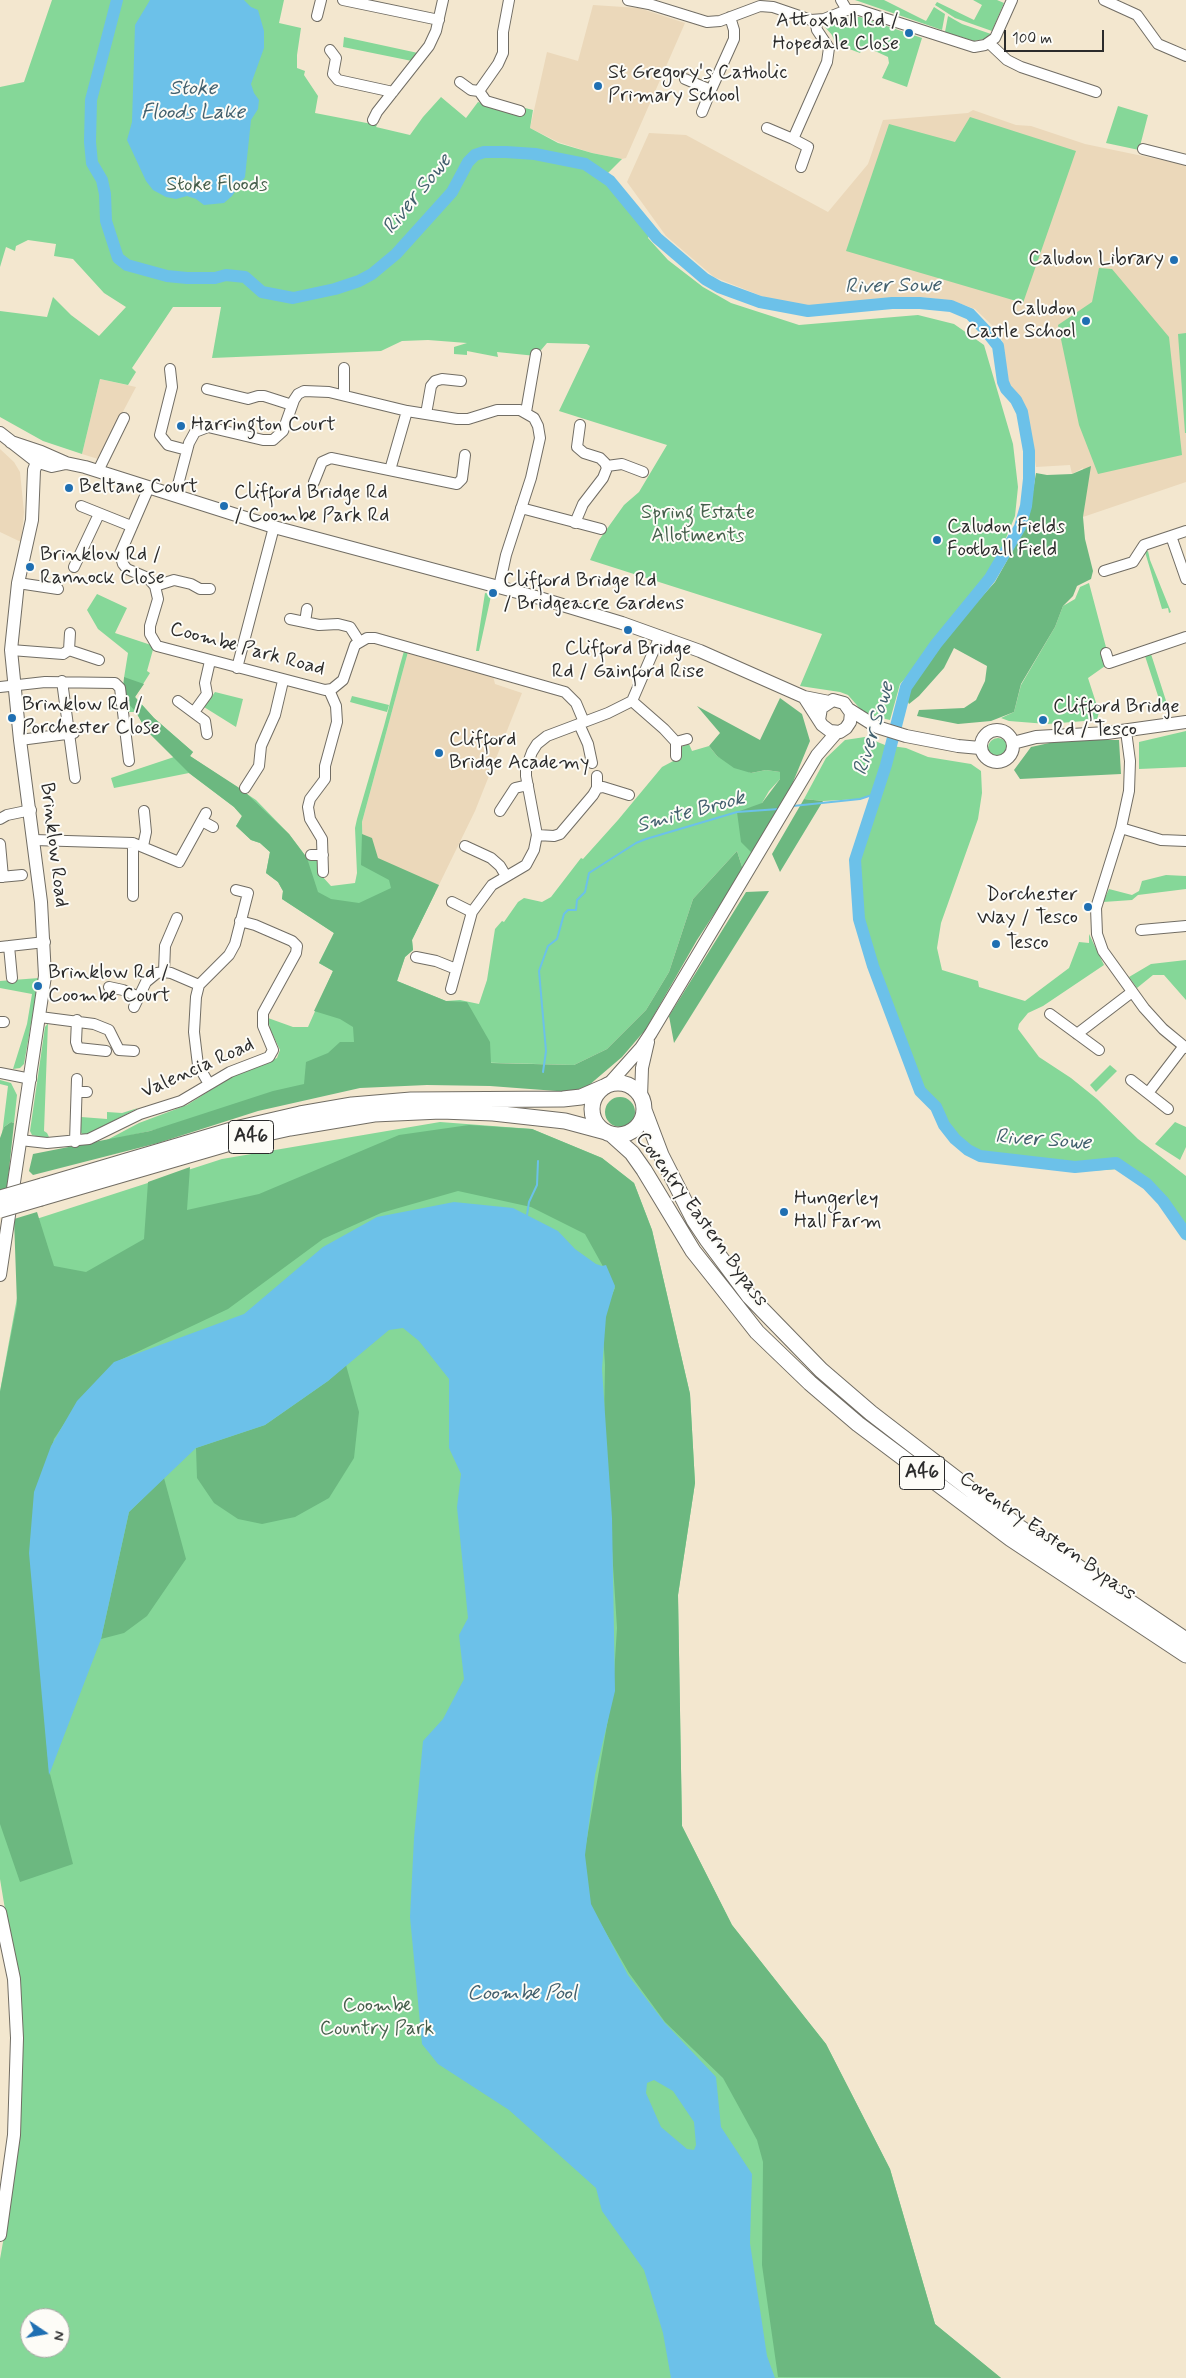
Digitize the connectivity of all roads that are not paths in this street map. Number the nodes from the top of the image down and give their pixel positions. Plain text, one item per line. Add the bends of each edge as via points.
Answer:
1 (320, 0) edge
2 (343, 0) edge
3 (443, 0) edge
4 (509, 0) edge
5 (628, 0) edge
6 (633, 0) edge
7 (840, 0) edge
8 (1012, 0) edge
9 (1104, 0) edge
10 (847, 10) junction
11 (317, 16) dead end
12 (730, 17) junction
13 (438, 20) junction
14 (815, 20) junction
15 (989, 43) junction
16 (330, 50) dead end
17 (1186, 56) edge
18 (685, 79) dead end
19 (460, 82) dead end
20 (711, 90) junction
21 (479, 91) junction
22 (393, 92) junction
23 (1096, 92) dead end
24 (520, 111) dead end
25 (702, 112) dead end
26 (373, 120) dead end
27 (768, 128) dead end
28 (793, 139) junction
29 (1143, 150) dead end
30 (1186, 160) edge
31 (801, 167) dead end
32 (536, 354) dead end
33 (344, 368) dead end
34 (170, 369) dead end
35 (461, 381) dead end
36 (207, 389) dead end
37 (344, 395) junction
38 (292, 405) junction
39 (407, 411) junction
40 (526, 412) junction
41 (426, 414) junction
42 (124, 418) dead end
43 (580, 424) dead end
44 (0, 433) edge
45 (187, 450) junction
46 (465, 455) dead end
47 (39, 456) junction
48 (66, 463) junction
49 (52, 466) junction
50 (606, 466) junction
51 (390, 470) junction
52 (98, 471) junction
53 (643, 472) dead end
54 (314, 482) dead end
55 (34, 487) junction
56 (149, 487) junction
57 (175, 496) junction
58 (81, 506) dead end
59 (521, 508) junction
60 (99, 514) junction
61 (575, 523) junction
62 (132, 526) junction
63 (274, 527) junction
64 (600, 530) dead end
65 (1186, 531) edge
66 (1171, 536) junction
67 (74, 567) dead end
68 (1104, 571) dead end
69 (1186, 579) edge
70 (18, 583) junction
71 (156, 586) junction
72 (498, 587) junction
73 (58, 590) dead end
74 (203, 593) dead end
75 (307, 609) dead end
76 (290, 619) dead end
77 (305, 622) junction
78 (70, 633) dead end
79 (660, 636) junction
80 (1186, 637) edge
81 (359, 642) junction
82 (11, 650) junction
83 (68, 650) junction
84 (1106, 653) dead end
85 (99, 660) dead end
86 (210, 661) junction
87 (237, 668) junction
88 (283, 681) junction
89 (62, 682) junction
90 (13, 684) junction
91 (0, 687) edge
92 (329, 690) junction
93 (804, 697) junction
94 (178, 701) dead end
95 (632, 701) junction
96 (829, 702) junction
97 (850, 710) junction
98 (194, 712) junction
99 (821, 722) junction
100 (1186, 722) edge
101 (582, 723) junction
102 (883, 729) junction
103 (840, 731) junction
104 (1126, 731) junction
105 (71, 733) junction
106 (207, 734) dead end
107 (687, 739) dead end
108 (20, 740) junction
109 (676, 742) junction
110 (1013, 743) junction
111 (980, 748) junction
112 (817, 755) junction
113 (676, 756) dead end
114 (129, 762) dead end
115 (592, 763) dead end
116 (597, 776) dead end
117 (75, 778) dead end
118 (528, 786) junction
119 (245, 788) dead end
120 (597, 788) junction
121 (629, 795) dead end
122 (30, 810) junction
123 (144, 811) dead end
124 (500, 811) dead end
125 (0, 819) edge
126 (213, 827) dead end
127 (1121, 828) junction
128 (537, 835) junction
129 (34, 840) junction
130 (1186, 841) edge
131 (0, 844) edge
132 (138, 845) junction
133 (465, 846) dead end
134 (310, 855) dead end
135 (323, 855) junction
136 (323, 872) dead end
137 (22, 876) dead end
138 (506, 876) junction
139 (2, 877) edge
140 (251, 882) dead end
141 (236, 890) dead end
142 (248, 893) junction
143 (132, 897) dead end
144 (452, 902) dead end
145 (472, 912) junction
146 (177, 918) dead end
147 (240, 921) junction
148 (1186, 926) edge
149 (172, 929) junction
150 (1141, 930) dead end
151 (182, 934) dead end
152 (45, 942) junction
153 (4, 946) edge
154 (416, 957) dead end
155 (456, 969) junction
156 (164, 972) junction
157 (12, 978) dead end
158 (199, 986) junction
159 (109, 987) dead end
160 (451, 989) dead end
161 (1132, 992) junction
162 (139, 997) junction
163 (134, 1008) dead end
164 (1050, 1014) dead end
165 (40, 1017) junction
166 (77, 1020) junction
167 (652, 1033) junction
168 (1077, 1034) junction
169 (1185, 1047) edge
170 (1099, 1050) dead end
171 (106, 1051) dead end
172 (134, 1051) dead end
173 (0, 1073) edge
174 (31, 1079) junction
175 (77, 1080) dead end
176 (1132, 1080) dead end
177 (208, 1084) junction
178 (606, 1086) junction
179 (1148, 1092) junction
180 (643, 1103) junction
181 (1168, 1109) dead end
182 (609, 1133) junction
183 (20, 1140) junction
184 (75, 1142) junction
185 (42, 1192) junction
186 (0, 1198) edge
187 (0, 1210) edge
188 (0, 1274) edge
189 (1186, 1640) edge
190 (1186, 1655) edge
191 (0, 1912) edge
192 (0, 2235) edge

1 - 11 street
2 - 13 street
3 - 13 street
4 - 21 street via 503,28 502,57
5 - 6 street
6 - 12 street via 707,22
7 - 10 street
8 - 15 street via 999,32
9 - 17 street via 1135,14 1158,44
10 - 14 street
10 - 15 street via 862,11 967,46
12 - 14 street via 764,6
12 - 20 street via 734,40
13 - 22 street via 429,46
14 - 28 street via 819,34 828,45 829,57
15 - 23 street via 1007,60 1021,67
16 - 22 street via 336,58 333,74 338,80
18 - 20 street
19 - 21 street via 471,90
20 - 25 street
21 - 24 street via 486,101
22 - 26 street
27 - 28 street
28 - 31 street via 808,147
29 - 30 street
32 - 40 street
33 - 37 street
34 - 45 street via 172,388 160,435 168,445
35 - 41 street via 435,380
36 - 38 street via 245,399 264,396
37 - 38 street via 304,391 298,394
37 - 39 street
38 - 45 street via 283,431 273,440 204,428 192,435
39 - 41 street
39 - 51 street
40 - 41 street via 497,410 462,419
40 - 59 street via 536,422 540,438
42 - 52 street
43 - 50 street via 577,447 600,458
44 - 47 main road via 10,442
45 - 57 street
46 - 51 street via 462,478 457,484
47 - 48 main road
47 - 49 main road
47 - 55 main road, Brinklow Road
48 - 49 main road
48 - 52 main road
49 - 55 main road
50 - 53 street via 622,464
50 - 61 street
51 - 54 street via 331,458 322,462
52 - 56 main road
55 - 70 main road, Brinklow Road via 32,520
56 - 57 main road
56 - 62 street
57 - 63 main road
58 - 60 street
59 - 61 street
59 - 72 street
60 - 62 street
60 - 67 street
61 - 64 street
62 - 71 street via 122,547 121,559 127,569 148,578
63 - 72 main road
63 - 87 street
65 - 66 street
66 - 68 street via 1143,545 1133,562
66 - 69 street
70 - 73 street
70 - 82 main road, Brinklow Road
71 - 74 street via 174,580 191,584
71 - 86 street, Coombe Park Road via 158,599 150,626 152,640 163,649
72 - 79 main road
75 - 77 street, Coombe Park Road
76 - 77 street, Coombe Park Road
77 - 81 street, Coombe Park Road via 350,627
78 - 83 street
79 - 93 main road
79 - 95 street
80 - 84 street via 1109,663
81 - 92 street, Coombe Park Road via 352,651 343,680
81 - 101 street via 375,638 565,692 573,699
82 - 83 street via 63,654
82 - 90 main road, Brinklow Road
83 - 85 street
86 - 87 street, Coombe Park Road
86 - 98 street via 205,683 207,694
87 - 88 street, Coombe Park Road
88 - 92 street, Coombe Park Road
88 - 119 street via 275,715 261,746 261,760
89 - 90 street
89 - 105 street
89 - 114 street via 115,682 120,688
90 - 91 street
90 - 108 main road, Brinklow Road
92 - 135 street via 337,714 325,766 329,783 310,799 308,807 310,819 322,839
93 - 96 main road
93 - 99 main road
94 - 98 street
95 - 101 street
95 - 109 street
96 - 97 main road via 842,702
96 - 99 main road via 821,708
97 - 102 main road
97 - 103 main road via 850,722
98 - 106 street via 205,721
99 - 103 main road via 827,730
99 - 112 main road via 822,736
100 - 104 main road
101 - 115 street
101 - 118 street via 547,736 537,744 526,768
102 - 103 main road
102 - 111 main road
103 - 112 main road
104 - 110 main road via 1036,737
104 - 127 street via 1131,775
105 - 108 street
105 - 117 street
107 - 109 street
108 - 122 main road, Brinklow Road
109 - 113 street
110 - 111 main road via 1006,732 992,730 984,735
110 - 111 main road via 1010,755 998,762 987,759
112 - 167 main road
116 - 120 street
118 - 124 street via 515,788
118 - 128 street
120 - 121 street
120 - 128 street via 560,834
122 - 125 street
122 - 129 main road, Brinklow Road
123 - 132 street via 146,832
126 - 132 street via 204,817 179,862
127 - 130 street via 1161,840
127 - 161 street via 1096,908 1095,926 1103,951
128 - 138 street via 530,860
129 - 132 street
129 - 152 main road, Brinklow Road
131 - 139 street
132 - 143 street
133 - 138 street via 477,846 500,866
134 - 135 street
135 - 136 street
137 - 139 street
138 - 145 street via 492,884
140 - 142 street
141 - 142 street
142 - 147 street
144 - 145 street
145 - 155 street
146 - 149 street
147 - 158 street via 229,955
147 - 177 street, Valencia Road via 292,941 298,949 263,1013 263,1026 272,1053
148 - 150 street
149 - 151 street
149 - 156 street via 164,953
152 - 153 street
152 - 165 main road, Brinklow Road
153 - 157 street
154 - 155 street
155 - 160 street
156 - 158 street
156 - 162 street via 152,977
158 - 177 street via 194,1032 198,1065
159 - 162 street
161 - 168 street
161 - 169 street via 1157,1023
162 - 163 street
164 - 168 street
165 - 166 street
165 - 174 main road, Brinklow Road
166 - 171 street via 78,1048
166 - 172 street via 109,1030 119,1050
167 - 178 main road
167 - 180 main road via 642,1068
168 - 170 street
169 - 179 street
173 - 174 street
174 - 183 main road, Brinklow Road
175 - 184 street via 82,1092
176 - 179 street
177 - 184 street, Valencia Road via 182,1101 140,1114 89,1139
178 - 180 highway via 627,1085
178 - 182 highway via 595,1097 592,1110 596,1123
178 - 185 highway, Coventry Eastern Bypass / A46 via 581,1097 563,1099 411,1100 300,1114 226,1132
179 - 181 street
180 - 182 highway via 641,1122 633,1131 624,1135
180 - 189 highway, Coventry Eastern Bypass / A46 via 661,1155 694,1220 749,1296 814,1363 871,1413 1012,1522
182 - 185 highway, Coventry Eastern Bypass / A46 via 565,1121 493,1113 374,1114 254,1136
182 - 190 highway, Coventry Eastern Bypass / A46 via 632,1153 694,1250 724,1290 758,1332 810,1383 888,1448 1004,1534
183 - 184 street, Valencia Road
183 - 188 main road, Brinklow Road
185 - 186 highway, Coventry Eastern Bypass / A46, bridge
185 - 187 highway, Coventry Eastern Bypass / A46, bridge
191 - 192 main road via 14,1979 18,2038 14,2135

